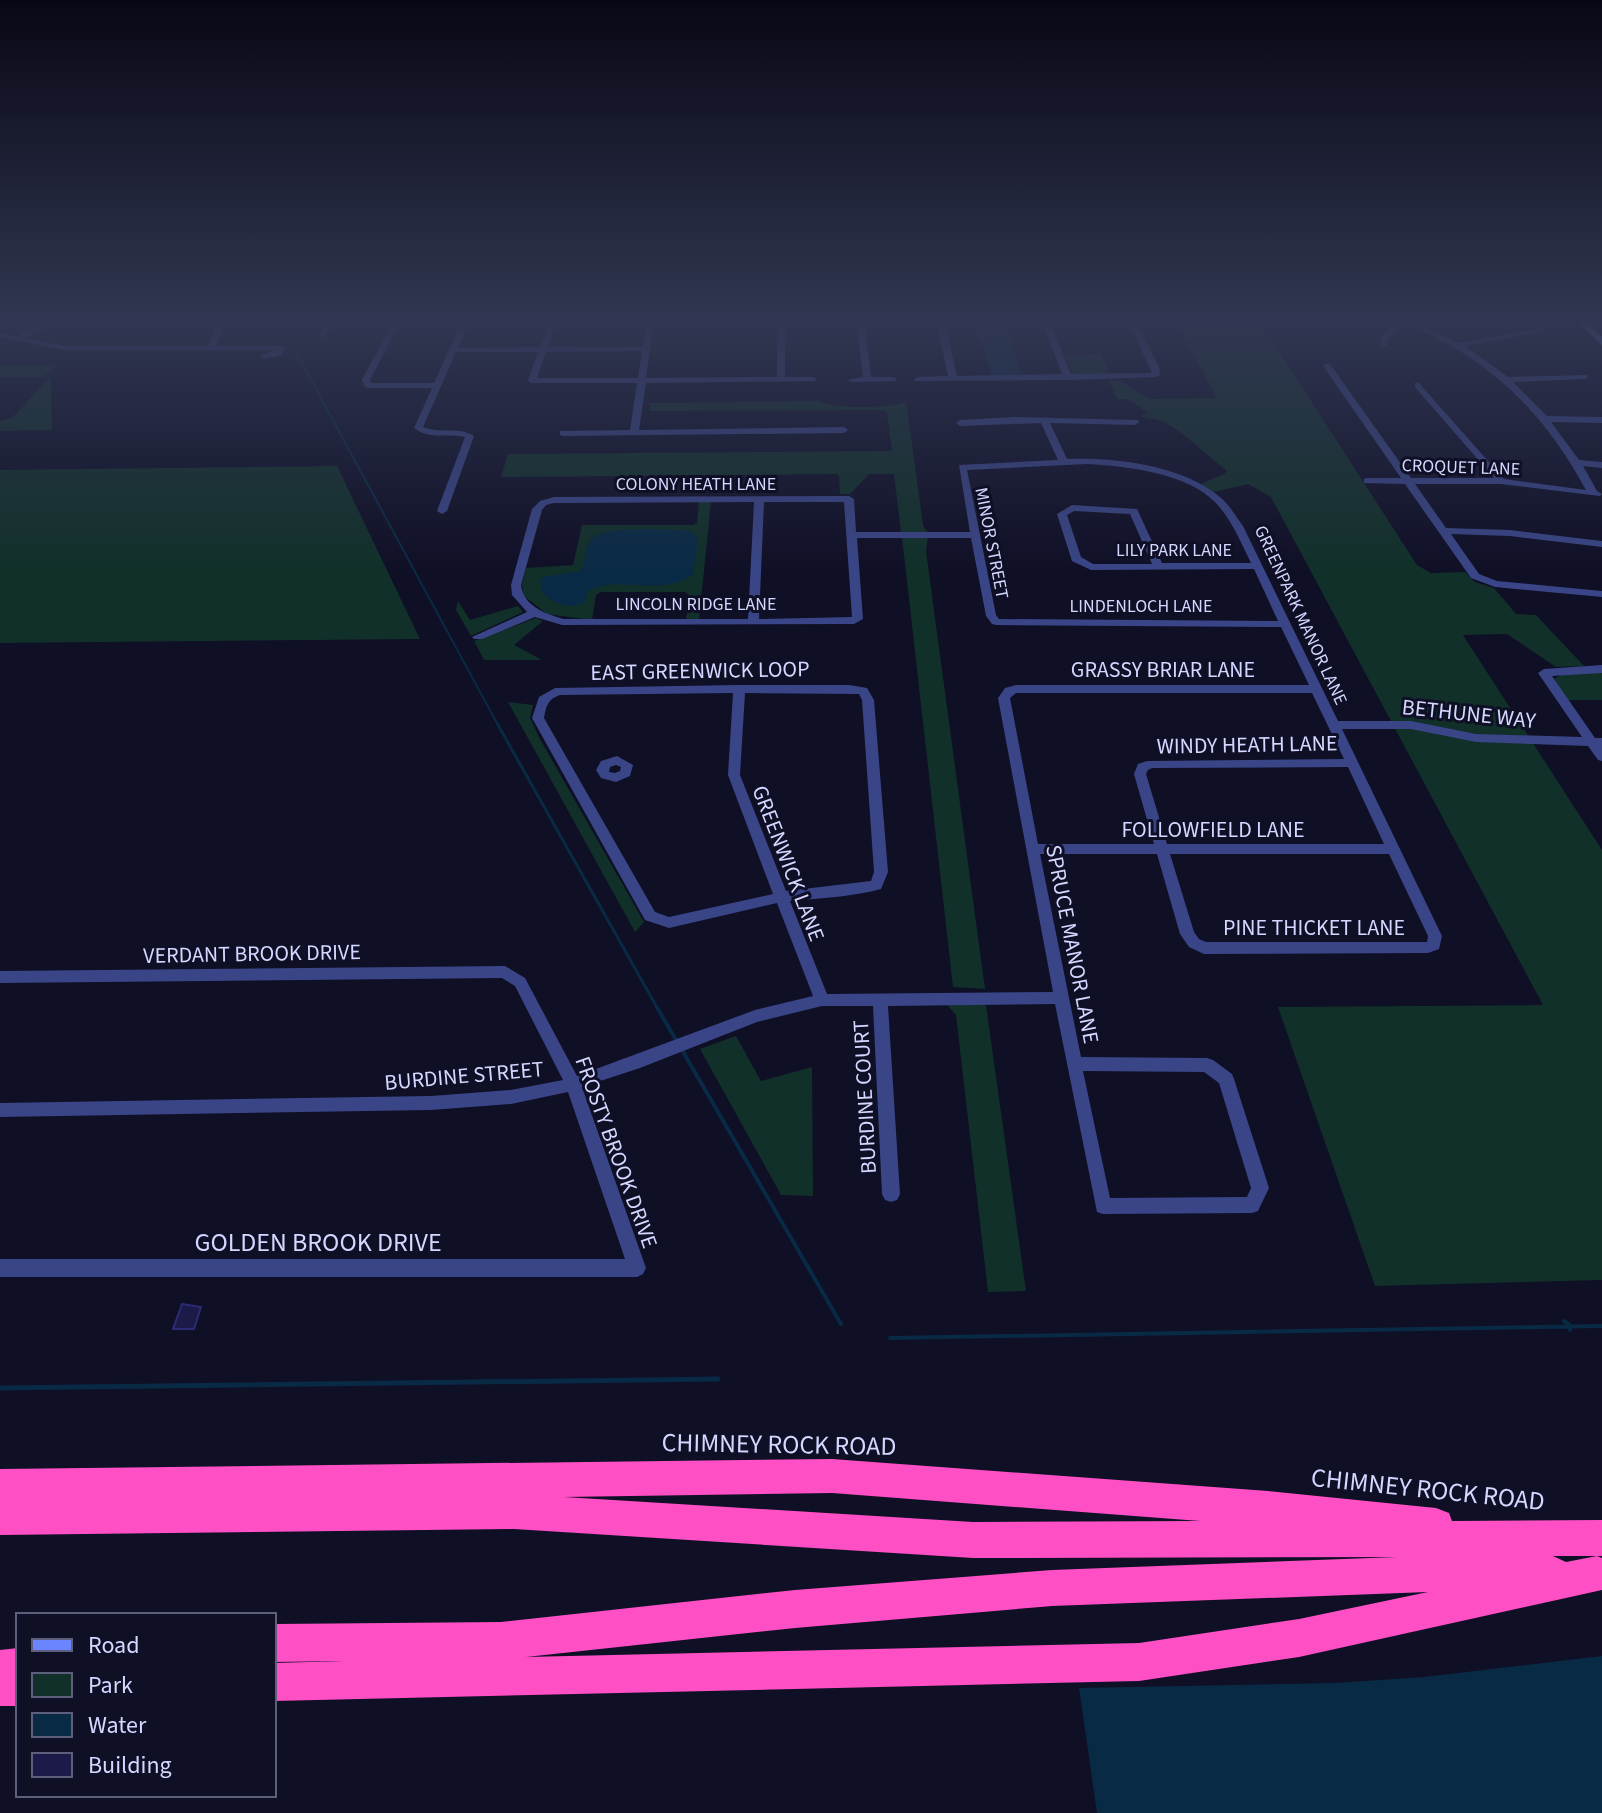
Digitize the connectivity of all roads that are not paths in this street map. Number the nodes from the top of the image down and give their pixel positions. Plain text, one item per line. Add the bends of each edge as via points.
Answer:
1 (430, 404) edge
2 (638, 404) edge
3 (1353, 404) edge
4 (1434, 404) edge
5 (1531, 404) edge
6 (1546, 419) junction
7 (1044, 420) junction
8 (1602, 420) edge
9 (1135, 422) dead end
10 (960, 423) dead end
11 (844, 430) dead end
12 (634, 431) junction
13 (563, 433) dead end
14 (1064, 462) junction
15 (1578, 463) junction
16 (1602, 465) edge
17 (962, 467) joint
18 (1367, 481) dead end
19 (1408, 481) junction
20 (1501, 481) junction
21 (1598, 494) edge
22 (759, 500) junction
23 (442, 511) dead end
24 (1443, 531) junction
25 (852, 535) junction
26 (973, 535) junction
27 (1602, 544) edge
28 (1158, 566) junction
29 (1257, 566) junction
30 (1602, 594) edge
31 (534, 613) junction
32 (753, 622) junction
33 (996, 622) joint
34 (1286, 624) junction
35 (478, 637) dead end
36 (1602, 669) edge
37 (739, 689) junction
38 (1317, 689) junction
39 (1009, 691) joint
40 (1333, 725) junction
41 (1596, 742) edge
42 (1602, 757) edge
43 (1352, 763) junction
44 (603, 773) dead end
45 (576, 781) junction
46 (1033, 849) junction
47 (1162, 849) junction
48 (1394, 849) junction
49 (781, 897) junction
50 (1434, 945) joint
51 (505, 972) joint
52 (0, 977) edge
53 (1060, 998) junction
54 (880, 999) junction
55 (822, 1000) junction
56 (1074, 1064) junction
57 (573, 1084) junction
58 (0, 1110) edge
59 (891, 1194) dead end
60 (0, 1268) edge
61 (637, 1268) joint
62 (0, 1486) edge
63 (0, 1517) edge
64 (1554, 1539) junction
65 (1600, 1562) edge
66 (276, 1643) edge
67 (276, 1682) edge

1 - 23 street via 419,431 470,436
2 - 12 street
3 - 19 street
4 - 20 street
5 - 6 street
6 - 8 street
6 - 15 street
7 - 9 street
7 - 10 street
7 - 14 street
11 - 12 street
12 - 13 street
14 - 17 street, GREENPARK MANOR LANE
14 - 29 street, GREENPARK MANOR LANE via 1124,463 1190,481 1219,500
15 - 16 street
15 - 21 street
17 - 26 street, MINOR STREET
18 - 19 street, CROQUET LANE
19 - 20 street, CROQUET LANE
19 - 24 street
20 - 21 street, CROQUET LANE
22 - 25 street, COLONY HEATH LANE via 849,499
22 - 31 street, COLONY HEATH LANE via 543,503 516,585 517,595
22 - 32 street
24 - 27 street
24 - 30 street via 1475,576 1488,583
25 - 26 street
25 - 32 street, LINCOLN RIDGE LANE via 858,619
26 - 33 street, MINOR STREET
28 - 28 street, LILY PARK LANE via 1134,511 1072,508 1062,514 1076,559 1091,567
28 - 29 street, LILY PARK LANE
29 - 34 street, GREENPARK MANOR LANE
31 - 32 street, LINCOLN RIDGE LANE via 562,622
31 - 35 street
33 - 34 street, LINDENLOCH LANE
34 - 38 street, GREENPARK MANOR LANE
36 - 41 street via 1544,673
37 - 45 street, EAST GREENWICK LOOP via 549,694 540,702 538,718
37 - 49 street, GREENWICK LANE via 734,775
37 - 49 street, EAST GREENWICK LOOP via 863,691 868,700 881,872 876,885
38 - 39 street, GRASSY BRIAR LANE
38 - 40 street, GREENPARK MANOR LANE
39 - 46 street, SPRUCE MANOR LANE via 1004,698
40 - 41 street, BETHUNE WAY via 1411,725 1476,738
40 - 43 street, GREENPARK MANOR LANE
41 - 42 street
43 - 47 street, WINDY HEATH LANE via 1142,767
43 - 48 street, GREENPARK MANOR LANE
44 - 45 street
45 - 49 street via 650,916 669,923
46 - 47 street, FOLLOWFIELD LANE
46 - 53 street, SPRUCE MANOR LANE
47 - 48 street, FOLLOWFIELD LANE
47 - 50 street, PINE THICKET LANE via 1187,934 1204,948
48 - 50 street, GREENPARK MANOR LANE via 1435,936
49 - 55 street, GREENWICK LANE
51 - 52 street, VERDANT BROOK DRIVE
51 - 57 street, FROSTY BROOK DRIVE via 520,982
53 - 54 street, BURDINE STREET
53 - 56 street, SPRUCE MANOR LANE
54 - 55 street, BURDINE STREET
54 - 59 street, BURDINE COURT
55 - 57 street, BURDINE STREET via 755,1016
56 - 56 street, SPRUCE MANOR LANE via 1207,1065 1226,1079 1260,1188 1252,1205 1103,1206
57 - 58 street, BURDINE STREET via 511,1097 431,1103
57 - 61 street, FROSTY BROOK DRIVE
60 - 61 street, GOLDEN BROOK DRIVE
62 - 64 highway, CHIMNEY ROCK ROAD via 832,1476 1268,1509
63 - 64 highway via 514,1511 973,1540
64 - 65 highway
65 - 66 highway via 1052,1588 501,1641
65 - 67 highway via 1299,1638 1139,1662

